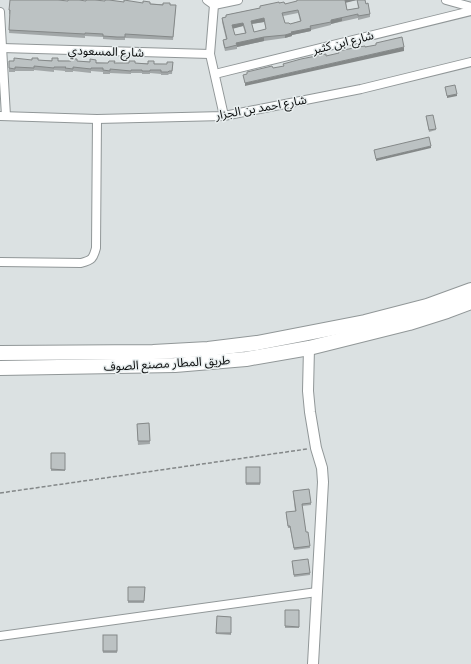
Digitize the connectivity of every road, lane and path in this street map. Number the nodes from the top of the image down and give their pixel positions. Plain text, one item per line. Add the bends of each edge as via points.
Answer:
1 (238, 0) edge
2 (446, 0) edge
3 (212, 2) edge
4 (471, 7) edge
5 (471, 11) edge
6 (0, 12) edge
7 (2, 48) junction
8 (210, 54) junction
9 (471, 62) edge
10 (215, 74) junction
11 (3, 116) edge
12 (224, 116) junction
13 (96, 119) junction
14 (0, 262) edge
15 (471, 290) edge
16 (471, 302) edge
17 (309, 348) junction
18 (0, 352) edge
19 (0, 368) edge
20 (316, 448) junction
21 (0, 493) edge
22 (317, 592) junction
23 (0, 636) edge
24 (313, 664) edge

1 - 3 street
2 - 4 street
3 - 8 street
5 - 10 street, شارع ابن كثير
6 - 7 street
7 - 8 street, شارع المسعودي
7 - 11 street
8 - 10 street
9 - 12 street, شارع احمد بن الجزار
10 - 12 street
11 - 13 street, شارع احمد بن الجزار
12 - 13 street, شارع احمد بن الجزار
13 - 14 street via 96,248 92,259 82,263
15 - 18 highway, طريق المطار مصنع الصوف via 427,306 365,322 257,343 154,352
16 - 17 highway, طريق المطار مصنع الصوف via 409,323
17 - 19 highway, طريق المطار مصنع الصوف via 183,365
17 - 20 street via 308,391
20 - 21 path
20 - 22 street via 323,482
22 - 23 street
22 - 24 street

